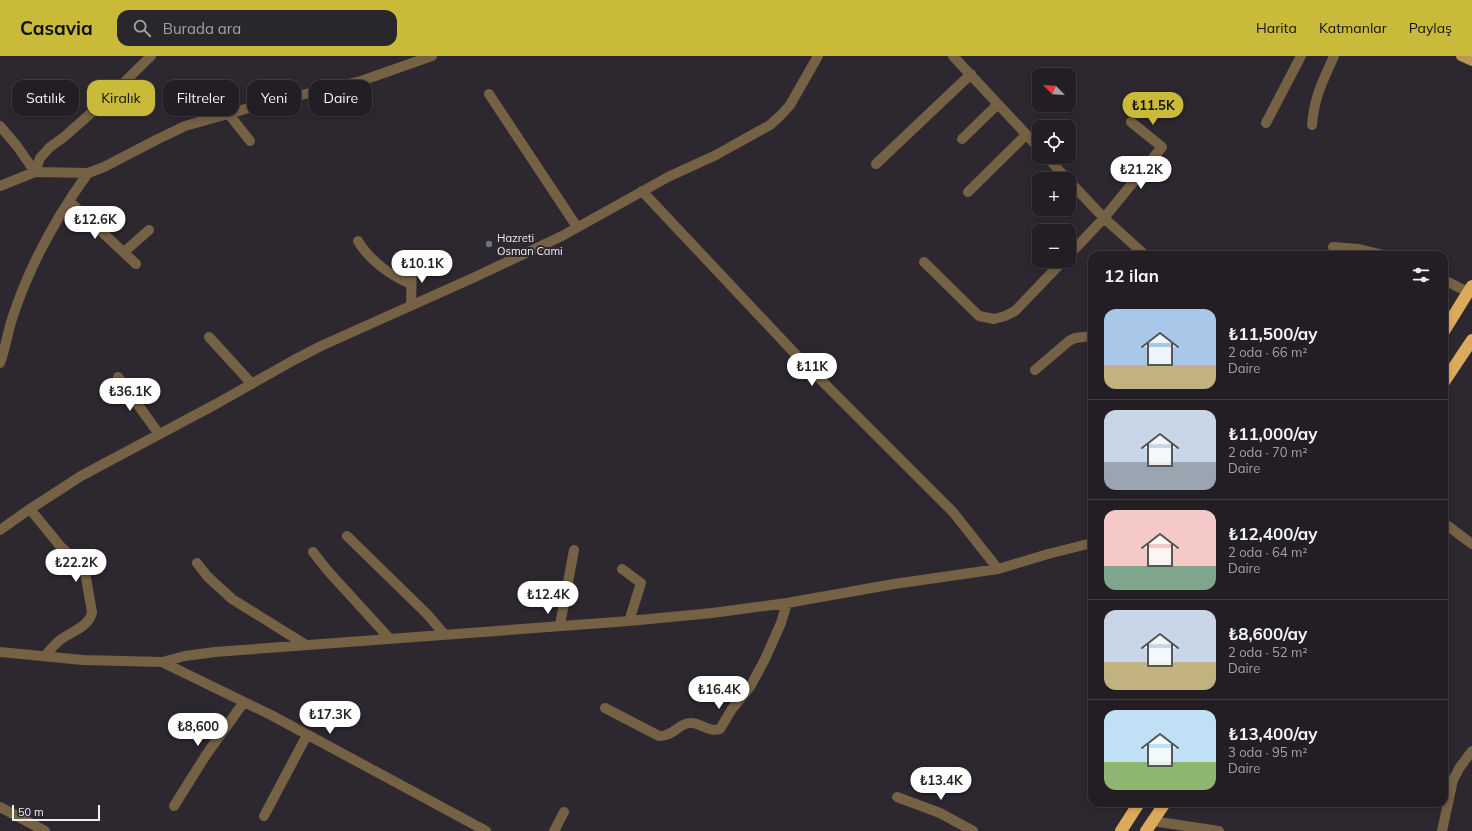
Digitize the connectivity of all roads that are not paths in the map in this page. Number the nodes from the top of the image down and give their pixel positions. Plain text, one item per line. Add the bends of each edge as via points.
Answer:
1 (151, 56) edge
2 (432, 56) edge
3 (818, 56) edge
4 (953, 56) edge
5 (1301, 56) edge
6 (1334, 56) edge
7 (1461, 56) edge
8 (1472, 61) edge
9 (970, 74) junction
10 (489, 94) dead end
11 (998, 104) junction
12 (239, 110) edge
13 (218, 116) edge
14 (230, 116) edge
15 (1131, 122) dead end
16 (1266, 123) dead end
17 (1312, 125) dead end
18 (0, 126) edge
19 (1026, 135) junction
20 (962, 139) dead end
21 (250, 140) dead end
22 (1032, 141) edge
23 (876, 164) dead end
24 (1053, 164) edge
25 (34, 172) junction
26 (1061, 172) edge
27 (88, 173) junction
28 (0, 186) edge
29 (1076, 188) edge
30 (642, 191) junction
31 (968, 192) dead end
32 (69, 201) junction
33 (1104, 218) junction
34 (577, 227) junction
35 (149, 230) dead end
36 (358, 241) dead end
37 (1333, 247) dead end
38 (1076, 248) edge
39 (1141, 251) edge
40 (1369, 251) edge
41 (124, 252) junction
42 (412, 261) dead end
43 (924, 262) dead end
44 (136, 264) dead end
45 (1056, 268) edge
46 (1448, 281) edge
47 (411, 284) junction
48 (1470, 289) edge
49 (411, 306) junction
50 (1448, 325) edge
51 (1088, 336) edge
52 (209, 337) dead end
53 (1472, 340) edge
54 (0, 363) edge
55 (1035, 370) dead end
56 (1448, 376) edge
57 (118, 378) dead end
58 (252, 384) junction
59 (159, 434) junction
60 (30, 509) junction
61 (1448, 526) edge
62 (0, 530) edge
63 (347, 536) dead end
64 (1472, 544) edge
65 (1088, 545) edge
66 (574, 550) dead end
67 (313, 552) dead end
68 (197, 563) dead end
69 (622, 569) dead end
70 (998, 569) junction
71 (787, 603) junction
72 (629, 621) junction
73 (560, 626) junction
74 (444, 634) junction
75 (389, 638) junction
76 (306, 645) junction
77 (0, 652) edge
78 (45, 656) junction
79 (162, 662) junction
80 (244, 702) junction
81 (605, 708) dead end
82 (307, 735) junction
83 (1472, 751) edge
84 (897, 797) dead end
85 (1448, 803) edge
86 (174, 806) dead end
87 (0, 807) edge
88 (1136, 807) edge
89 (1162, 807) edge
90 (1447, 807) edge
91 (564, 812) dead end
92 (264, 816) dead end
93 (1149, 826) edge
94 (45, 831) edge
95 (486, 831) edge
96 (554, 831) edge
97 (974, 831) edge
98 (1121, 831) edge
99 (1219, 831) edge
100 (1442, 831) edge

1 - 25 street via 107,99 50,146 40,158
2 - 12 street via 361,81
3 - 30 street via 790,104 770,125
4 - 9 street
5 - 16 street
6 - 17 street via 1316,96
7 - 8 main road
9 - 11 street
9 - 23 street
10 - 34 street
11 - 19 street
11 - 20 street
13 - 27 street via 185,126
14 - 21 street
15 - 33 street via 1162,147
18 - 25 street
19 - 22 street
19 - 31 street
24 - 26 street
25 - 27 street
25 - 28 street
27 - 32 street
29 - 33 street
30 - 34 street
30 - 70 street via 801,360 953,512
32 - 41 street
32 - 54 street via 42,247 23,288
33 - 38 street
33 - 39 street
34 - 49 street
35 - 41 street
36 - 47 street via 367,254 381,266
37 - 40 street
41 - 44 street
42 - 47 street
43 - 45 street via 979,316 994,318 1015,311
46 - 48 street
47 - 49 street
48 - 50 highway
49 - 58 street via 321,346
51 - 55 street via 1069,341
52 - 58 street
53 - 56 highway
57 - 59 street
58 - 59 street
59 - 60 street via 81,476
60 - 62 street
60 - 78 street via 61,547 82,566 92,612 86,623 60,640
61 - 64 street
63 - 74 street
65 - 70 street
66 - 73 street
67 - 75 street
68 - 76 street via 232,599
69 - 72 street via 641,583
70 - 71 street
71 - 72 street
71 - 81 street via 765,660 750,687 720,729 710,730 691,722 666,737 659,736
72 - 73 street
73 - 74 street
74 - 75 street
75 - 76 street
76 - 79 street via 215,652
77 - 78 street
78 - 79 street via 83,660
79 - 80 street
80 - 82 street
80 - 86 street
82 - 92 street
82 - 95 street
83 - 85 street via 1453,780
84 - 97 street via 940,813
87 - 94 street
88 - 98 highway
89 - 93 highway
90 - 100 street
91 - 96 street
93 - 99 street

